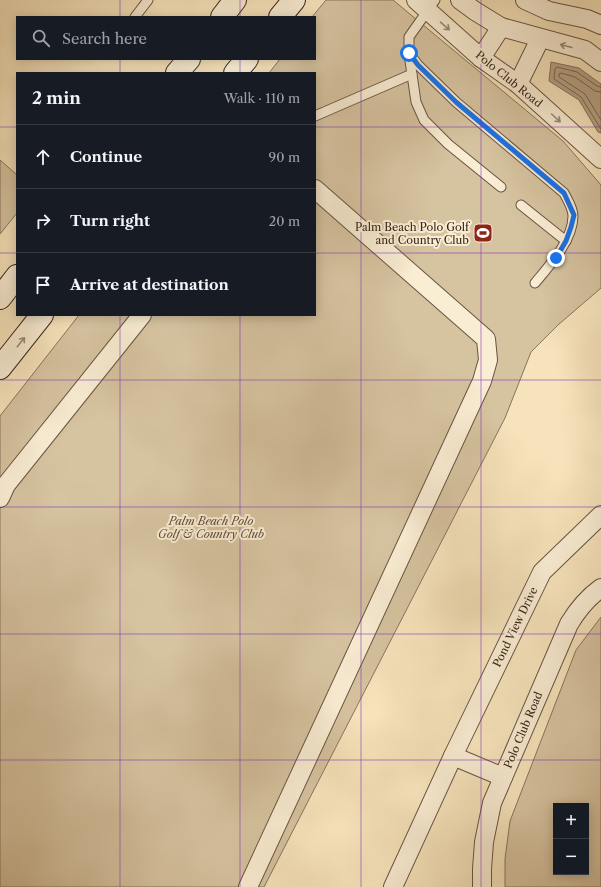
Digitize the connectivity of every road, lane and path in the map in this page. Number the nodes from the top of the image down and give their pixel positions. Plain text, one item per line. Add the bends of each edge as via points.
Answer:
1 (148, 0) edge
2 (235, 0) edge
3 (294, 0) edge
4 (460, 0) edge
5 (525, 0) edge
6 (426, 3) edge
7 (136, 16) edge
8 (223, 16) edge
9 (281, 16) edge
10 (601, 25) edge
11 (501, 27) junction
12 (540, 39) junction
13 (409, 53) junction
14 (481, 58) junction
15 (187, 60) edge
16 (246, 60) edge
17 (601, 62) edge
18 (179, 72) edge
19 (237, 72) edge
20 (412, 74) junction
21 (518, 84) junction
22 (316, 116) edge
23 (601, 159) edge
24 (501, 187) dead end
25 (316, 190) edge
26 (521, 205) dead end
27 (566, 241) junction
28 (16, 277) edge
29 (535, 283) dead end
30 (0, 298) edge
31 (41, 316) edge
32 (141, 316) edge
33 (0, 368) edge
34 (0, 498) edge
35 (601, 515) edge
36 (601, 588) edge
37 (453, 756) junction
38 (503, 777) junction
39 (248, 887) edge
40 (393, 887) edge
41 (482, 887) edge

1 - 7 lane
2 - 8 main road
3 - 9 main road
4 - 11 street
5 - 10 street via 549,11 587,19
6 - 13 lane via 410,37
6 -> 14 street, Polo Club Road
11 - 12 street
11 - 14 street
17 -> 12 street via 585,50
12 - 21 street
13 - 20 lane
13 - 27 lane via 456,102 564,193 574,215
14 - 21 street, Polo Club Road
15 - 18 main road
16 - 19 main road
20 - 22 lane
20 - 24 lane via 416,102 424,120 448,144
21 -> 23 street, Polo Club Road
25 - 39 street via 486,339 488,360 482,381
26 - 27 lane
27 - 29 lane via 556,258
28 - 30 main road
33 -> 31 main road
32 - 34 street via 6,485
35 - 37 street, Pond View Drive via 542,572
36 - 38 street, Polo Club Road via 584,602 569,624
37 - 38 street
37 - 40 street, Pond View Drive
38 - 41 street, Polo Club Road via 492,803 484,842

